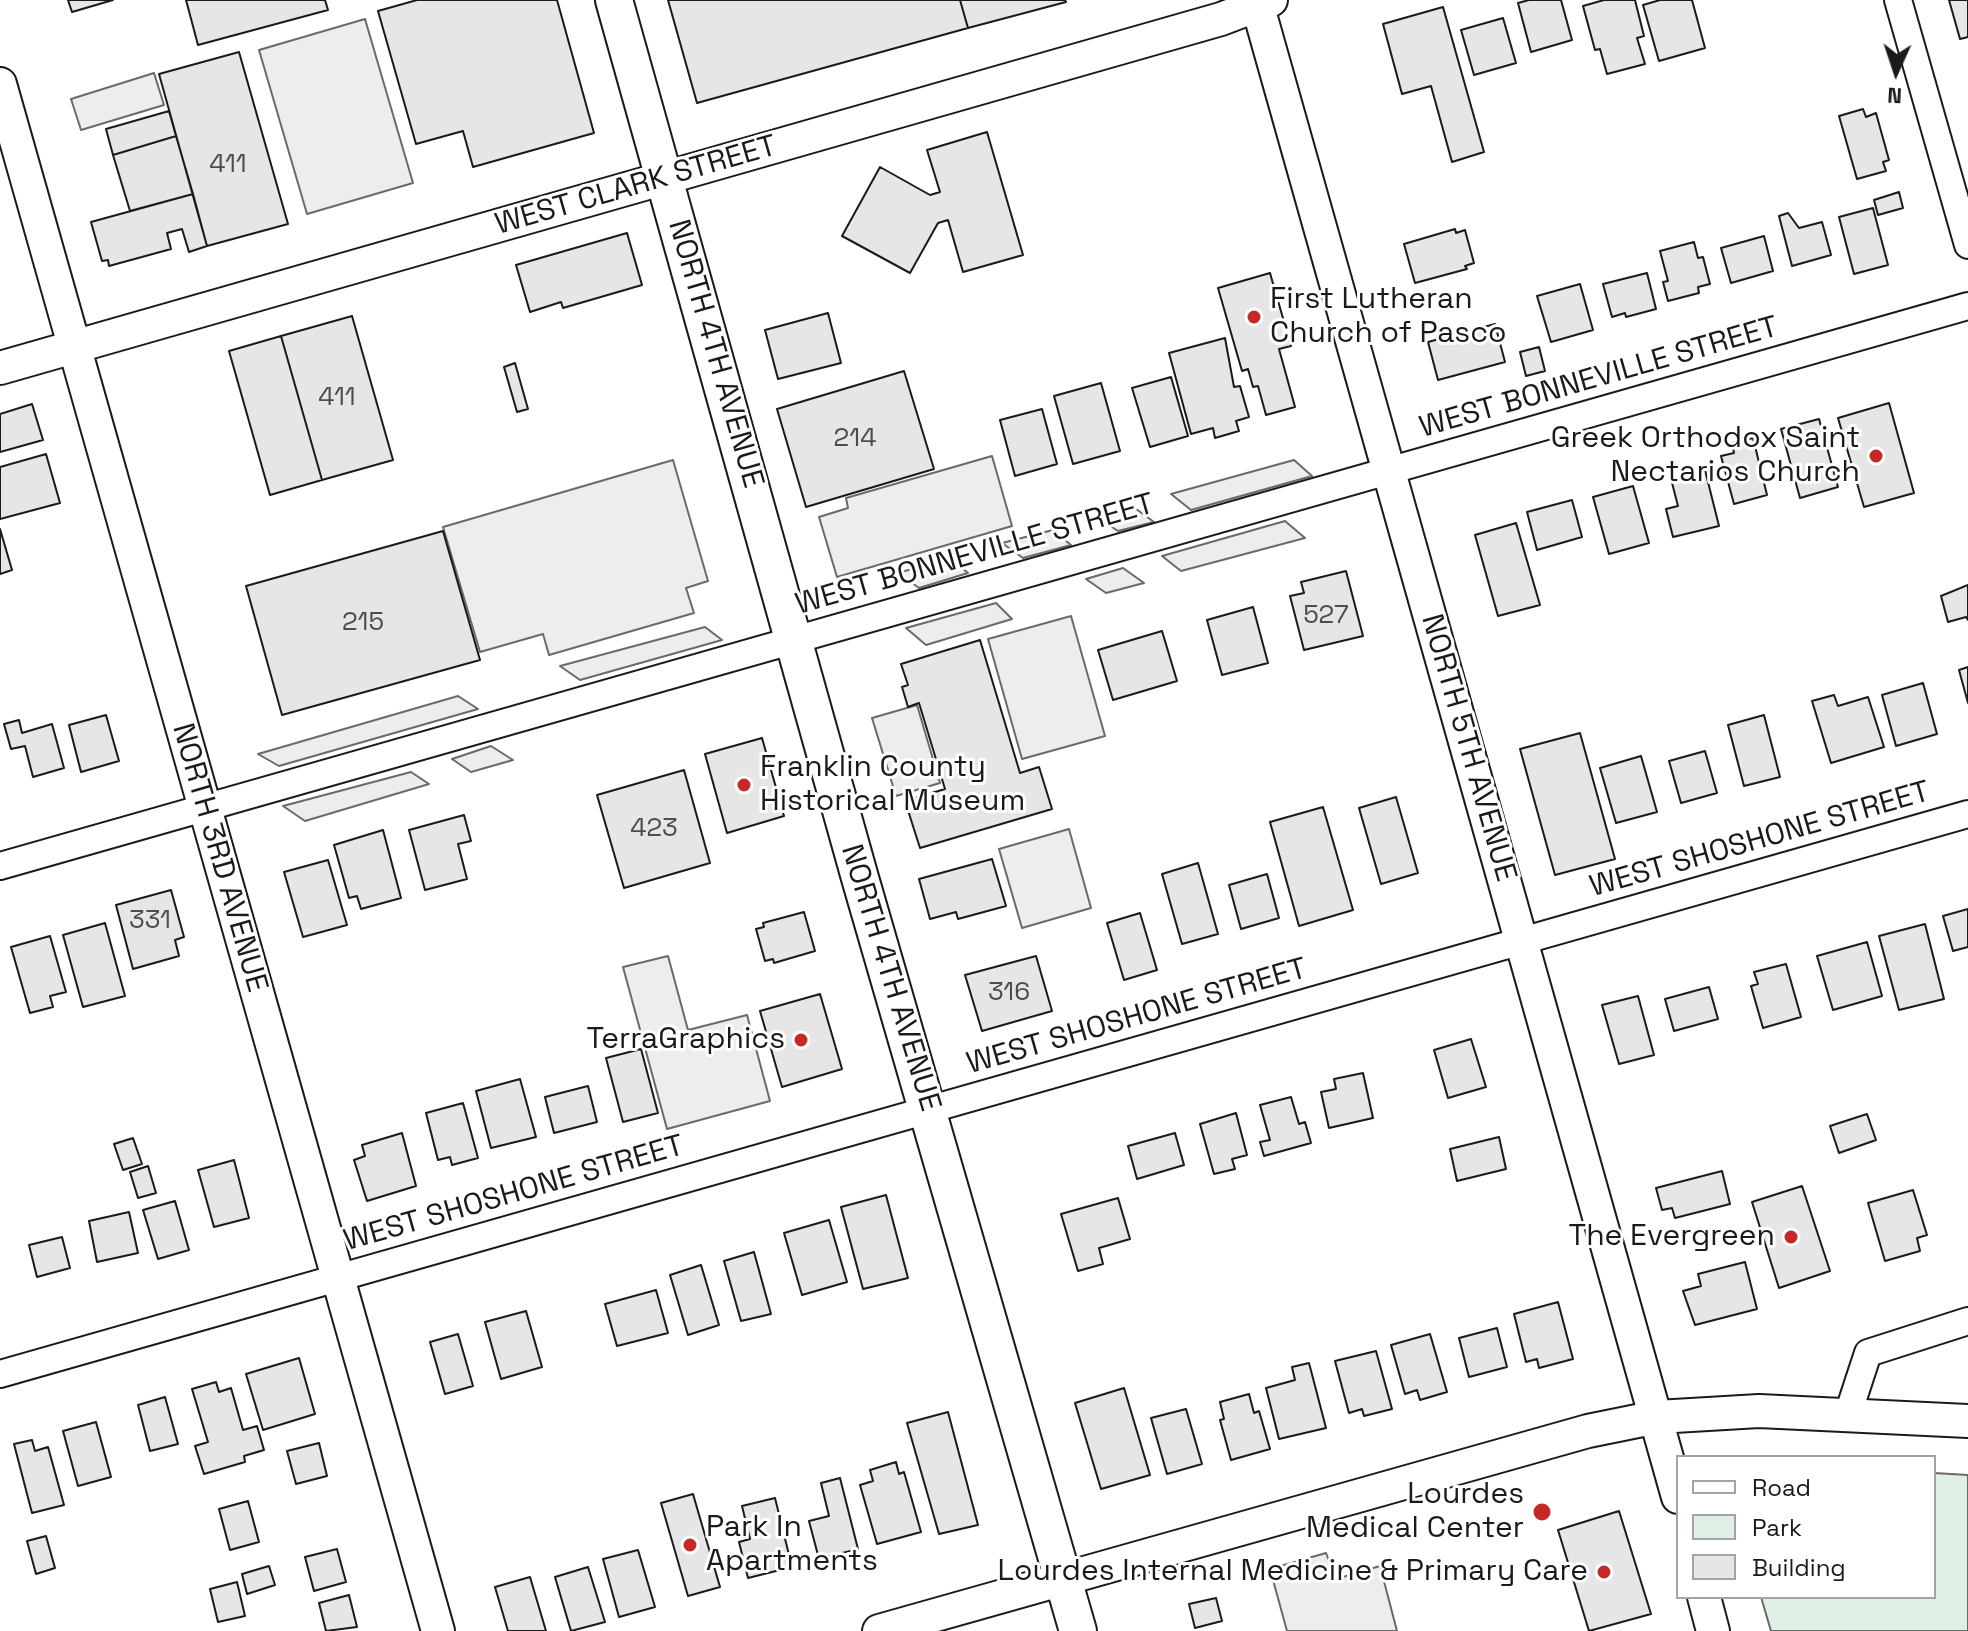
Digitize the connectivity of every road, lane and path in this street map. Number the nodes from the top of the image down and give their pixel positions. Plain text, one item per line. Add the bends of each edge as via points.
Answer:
1 (614, 0) edge
2 (1898, 0) edge
3 (1261, 1) edge
4 (0, 84) edge
5 (665, 178) junction
6 (1968, 245) edge
7 (1968, 306) edge
8 (75, 347) junction
9 (0, 368) edge
10 (1389, 471) junction
11 (793, 640) junction
12 (205, 808) junction
13 (1968, 814) edge
14 (0, 866) edge
15 (1522, 941) junction
16 (930, 1110) junction
17 (338, 1278) junction
18 (1968, 1321) edge
19 (0, 1374) edge
20 (1848, 1414) junction
21 (1657, 1417) junction
22 (1968, 1421) edge
23 (1676, 1489) edge
24 (1063, 1578) junction
25 (1705, 1599) edge
26 (438, 1631) edge
27 (879, 1631) edge
28 (1078, 1631) edge
29 (1713, 1631) edge

1 - 5 main road, NORTH 4TH AVENUE
2 - 6 street
3 - 5 street, WEST CLARK STREET via 1221,19
3 - 10 street, NORTH 5TH AVENUE
4 - 8 street, NORTH 3RD AVENUE
5 - 8 street, WEST CLARK STREET
5 - 11 main road, NORTH 4TH AVENUE
7 - 10 street, WEST BONNEVILLE STREET
8 - 9 street, WEST CLARK STREET
8 - 12 street, NORTH 3RD AVENUE
10 - 11 street, WEST BONNEVILLE STREET
10 - 15 street, NORTH 5TH AVENUE
11 - 12 street, WEST BONNEVILLE STREET
11 - 16 main road, NORTH 4TH AVENUE
12 - 14 street, WEST BONNEVILLE STREET
12 - 17 street, NORTH 3RD AVENUE
13 - 15 street, WEST SHOSHONE STREET
15 - 16 street, WEST SHOSHONE STREET
15 - 21 street, NORTH 5TH AVENUE
16 - 17 street, WEST SHOSHONE STREET
16 - 24 main road, NORTH 4TH AVENUE
17 - 19 street, WEST SHOSHONE STREET
17 - 26 street, NORTH 3RD AVENUE
18 - 20 street via 1868,1353
20 - 21 street via 1759,1411
20 - 22 street
21 - 23 street, NORTH 5TH AVENUE
21 - 24 street via 1588,1431
24 - 27 street
24 - 28 main road, NORTH 4TH AVENUE
25 - 29 street

